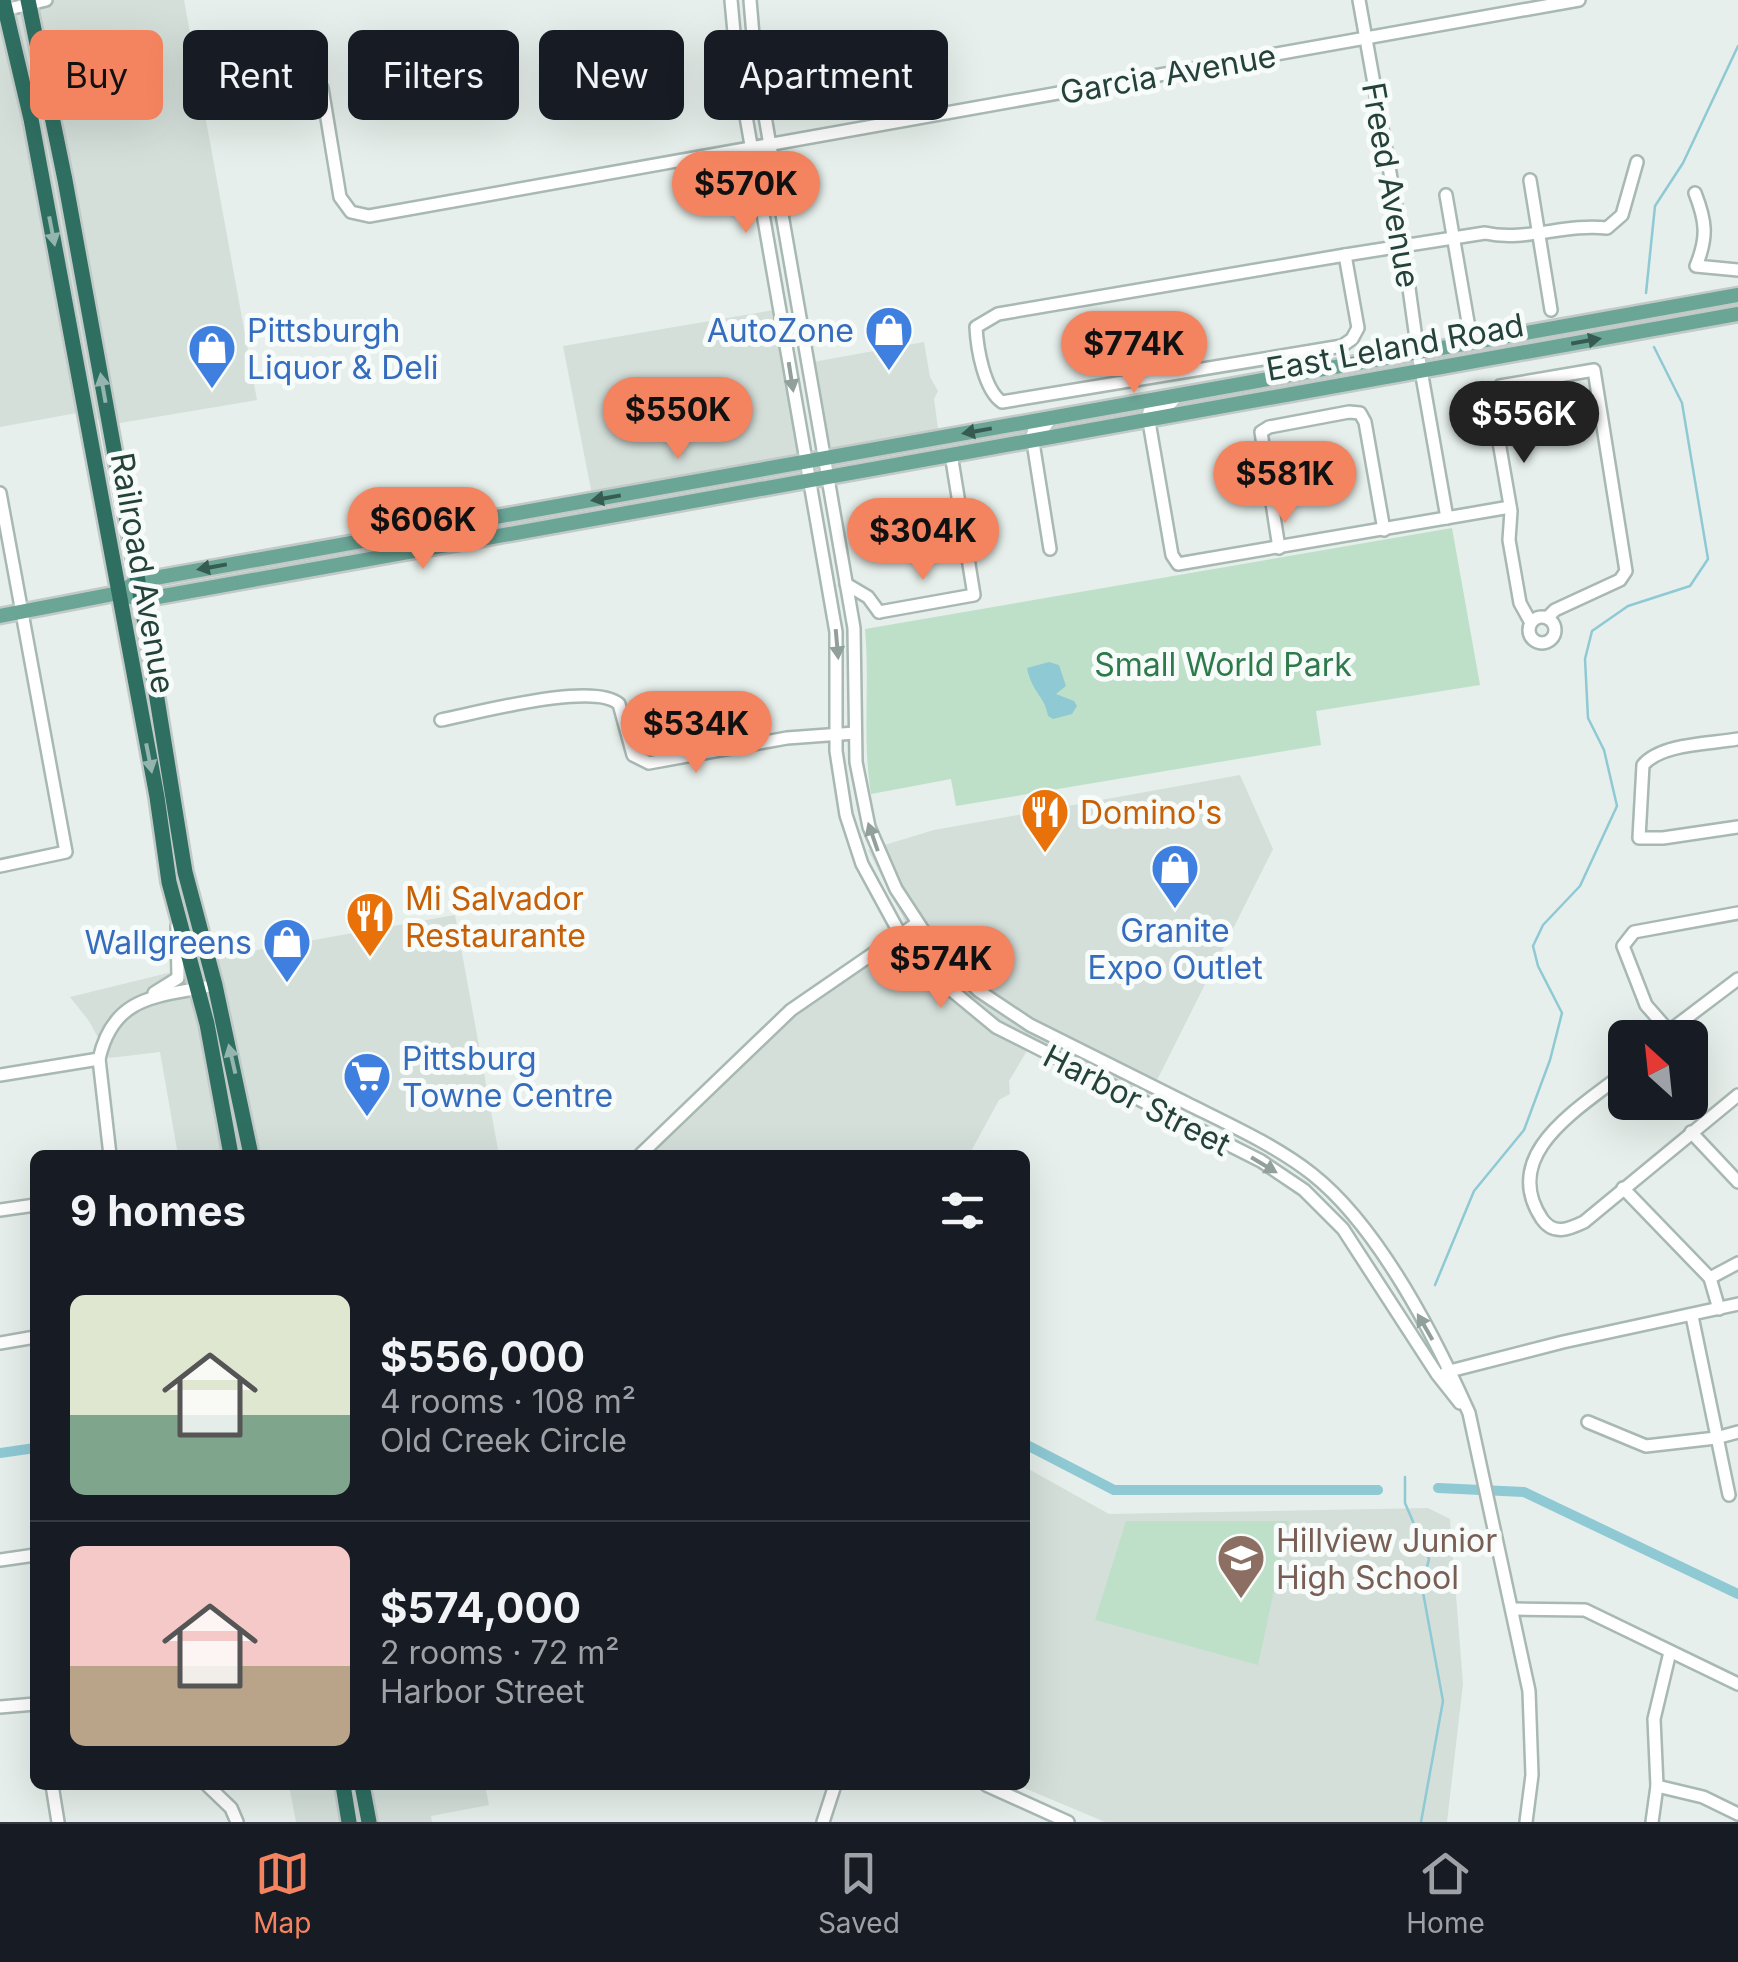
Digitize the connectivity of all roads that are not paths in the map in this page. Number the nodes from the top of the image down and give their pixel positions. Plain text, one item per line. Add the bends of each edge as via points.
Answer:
1 (46, 0) edge
2 (730, 0) edge
3 (750, 0) edge
4 (1359, 0) edge
5 (1579, 0) edge
6 (29, 2) edge
7 (4, 5) edge
8 (1366, 40) junction
9 (30, 111) edge
10 (32, 120) edge
11 (33, 120) edge
12 (327, 120) edge
13 (771, 144) junction
14 (752, 148) junction
15 (1638, 162) dead end
16 (65, 180) junction
17 (1530, 180) dead end
18 (1695, 193) dead end
19 (1446, 195) dead end
20 (1540, 232) junction
21 (1454, 237) junction
22 (1404, 245) junction
23 (1345, 255) junction
24 (1738, 270) edge
25 (1738, 295) edge
26 (1552, 310) dead end
27 (1738, 314) edge
28 (1468, 322) dead end
29 (1418, 352) junction
30 (1421, 370) junction
31 (1176, 396) junction
32 (1052, 418) junction
33 (1148, 420) junction
34 (1032, 440) junction
35 (951, 454) junction
36 (826, 457) junction
37 (805, 461) junction
38 (829, 476) junction
39 (808, 479) junction
40 (0, 492) edge
41 (1510, 507) junction
42 (1447, 518) junction
43 (1384, 530) junction
44 (1050, 548) dead end
45 (1279, 548) junction
46 (138, 581) junction
47 (846, 584) junction
48 (118, 593) junction
49 (141, 600) junction
50 (850, 606) junction
51 (22, 612) junction
52 (879, 612) junction
53 (0, 616) edge
54 (1547, 618) junction
55 (1531, 624) junction
56 (441, 720) dead end
57 (836, 734) junction
58 (855, 734) junction
59 (1738, 739) edge
60 (1738, 826) edge
61 (0, 866) edge
62 (1738, 913) edge
63 (178, 916) junction
64 (916, 924) junction
65 (900, 934) junction
66 (1738, 978) edge
67 (216, 985) junction
68 (198, 989) junction
69 (140, 1001) junction
70 (1655, 1020) edge
71 (1685, 1020) edge
72 (1030, 1025) junction
73 (1021, 1042) junction
74 (99, 1059) junction
75 (0, 1076) edge
76 (1608, 1086) edge
77 (1738, 1095) edge
78 (1691, 1132) junction
79 (109, 1150) edge
80 (230, 1150) edge
81 (250, 1150) edge
82 (645, 1150) edge
83 (1738, 1182) edge
84 (1623, 1188) junction
85 (30, 1206) edge
86 (0, 1210) edge
87 (1738, 1262) edge
88 (1710, 1278) junction
89 (1738, 1304) edge
90 (1719, 1309) junction
91 (1692, 1316) junction
92 (30, 1338) edge
93 (0, 1343) edge
94 (1444, 1373) junction
95 (1588, 1422) dead end
96 (1738, 1432) edge
97 (1716, 1438) junction
98 (1729, 1495) dead end
99 (30, 1556) edge
100 (0, 1560) edge
101 (1514, 1609) junction
102 (1670, 1652) junction
103 (1738, 1684) edge
104 (30, 1704) edge
105 (0, 1707) edge
106 (1657, 1786) junction
107 (53, 1790) edge
108 (211, 1790) edge
109 (345, 1790) edge
110 (363, 1790) edge
111 (833, 1790) edge
112 (997, 1790) edge
113 (1738, 1814) edge
114 (58, 1822) edge
115 (237, 1822) edge
116 (349, 1822) edge
117 (368, 1822) edge
118 (823, 1822) edge
119 (1068, 1822) edge
120 (1526, 1822) edge
121 (1652, 1822) edge

1 - 6 street
2 - 14 street, Harbor Street
3 - 13 street, Harbor Street
4 - 8 street, Freed Avenue
5 - 8 street, Garcia Avenue
6 - 7 street
6 - 16 highway, Railroad Avenue
7 - 9 highway, Railroad Avenue
8 - 13 street, Garcia Avenue
8 - 22 street, Freed Avenue
10 -> 48 highway, Railroad Avenue
11 - 16 highway via 45,130
12 - 14 street, Garcia Avenue via 340,197 351,212 369,216
13 - 14 street, Garcia Avenue
13 - 36 street, Harbor Street
14 -> 37 street, Harbor Street
15 - 20 street via 1622,215 1607,228 1580,224
46 -> 16 highway, Railroad Avenue
17 - 20 street
18 - 24 street via 1706,227 1696,266
19 - 21 street
20 - 21 street
20 - 26 street
21 - 22 street
21 - 28 street
22 - 23 street
22 - 29 street, Freed Avenue
23 - 23 street via 998,314 976,328 989,384 1002,402 1342,346 1358,328
25 - 29 main road, East Leland Road
30 -> 27 main road, East Leland Road
29 - 30 street, Freed Avenue
29 - 31 main road, East Leland Road
30 - 33 main road, East Leland Road
30 - 42 street, Freed Avenue
31 - 32 main road, East Leland Road
31 - 33 street via 1150,409
32 - 34 street via 1033,431
32 -> 36 main road, East Leland Road
33 - 34 main road, East Leland Road
33 - 45 street via 1176,563
34 - 35 main road, East Leland Road
34 - 44 street
35 - 38 main road, East Leland Road
35 - 52 street via 974,595
36 - 37 main road, East Leland Road
36 - 38 street, Harbor Street
37 - 39 street, Harbor Street
37 -> 46 main road, East Leland Road
38 - 39 main road, East Leland Road
38 - 47 street, Harbor Street
39 - 49 main road, East Leland Road
39 -> 57 street, Harbor Street via 838,645
40 - 51 street
41 - 42 street
41 - 54 street via 1493,391 1594,370 1626,572
41 - 55 street via 1520,603
42 - 43 street
43 - 45 street
43 - 45 street via 1366,422 1350,412 1262,430
46 - 48 main road
46 - 49 highway, Railroad Avenue
47 - 50 street, Harbor Street
47 - 52 street
48 - 49 main road, East Leland Road
48 - 51 main road
48 -> 63 highway, Railroad Avenue
49 - 67 highway, Railroad Avenue via 188,882
50 - 52 street via 866,604
50 - 58 street, Harbor Street
51 - 53 main road
51 - 61 street via 66,852
54 - 55 street
54 - 55 street via 1555,628 1548,642 1533,640
56 - 57 street via 602,695 620,704 632,755 649,763
57 - 58 street
57 - 65 street, Harbor Street via 854,844
64 -> 58 street, Harbor Street via 869,826
59 - 60 street via 1650,757 1643,765 1639,838
62 - 70 street via 1634,932 1622,946
63 - 68 highway, Railroad Avenue
63 - 69 street via 178,978
64 - 65 street
64 - 72 street, Harbor Street via 969,982
65 - 73 street, Harbor Street via 961,1001
65 - 82 street via 790,1010
66 - 71 street
67 - 68 street
81 -> 67 highway, Railroad Avenue
68 - 69 street
68 - 80 highway, Railroad Avenue
69 - 74 street via 110,1024
72 - 73 street
94 -> 72 street, Harbor Street via 1400,1284 1357,1219 1312,1174 1217,1118
73 -> 94 street, Harbor Street via 1304,1190 1343,1229
74 - 75 street
74 - 79 street
76 - 84 street via 1553,1130 1529,1171 1530,1185 1545,1224 1566,1231
77 - 78 street
78 - 83 street
78 - 84 street
84 - 88 street
85 - 86 street
87 - 88 street
88 - 90 street
89 - 90 street
90 - 91 street
91 - 94 street
91 - 97 street
92 - 93 street
94 - 101 street, Harbor Street via 1470,1414
95 - 97 street via 1646,1446
96 - 97 street
97 - 98 street
99 - 100 street
101 - 102 street via 1584,1610
101 - 120 street, Harbor Street via 1532,1729
102 - 103 street
102 - 106 street via 1654,1719
104 - 105 street
106 - 113 street
106 - 121 street
107 - 114 street
108 - 115 street
109 - 116 highway
110 - 117 highway
111 - 118 street
112 - 119 street

